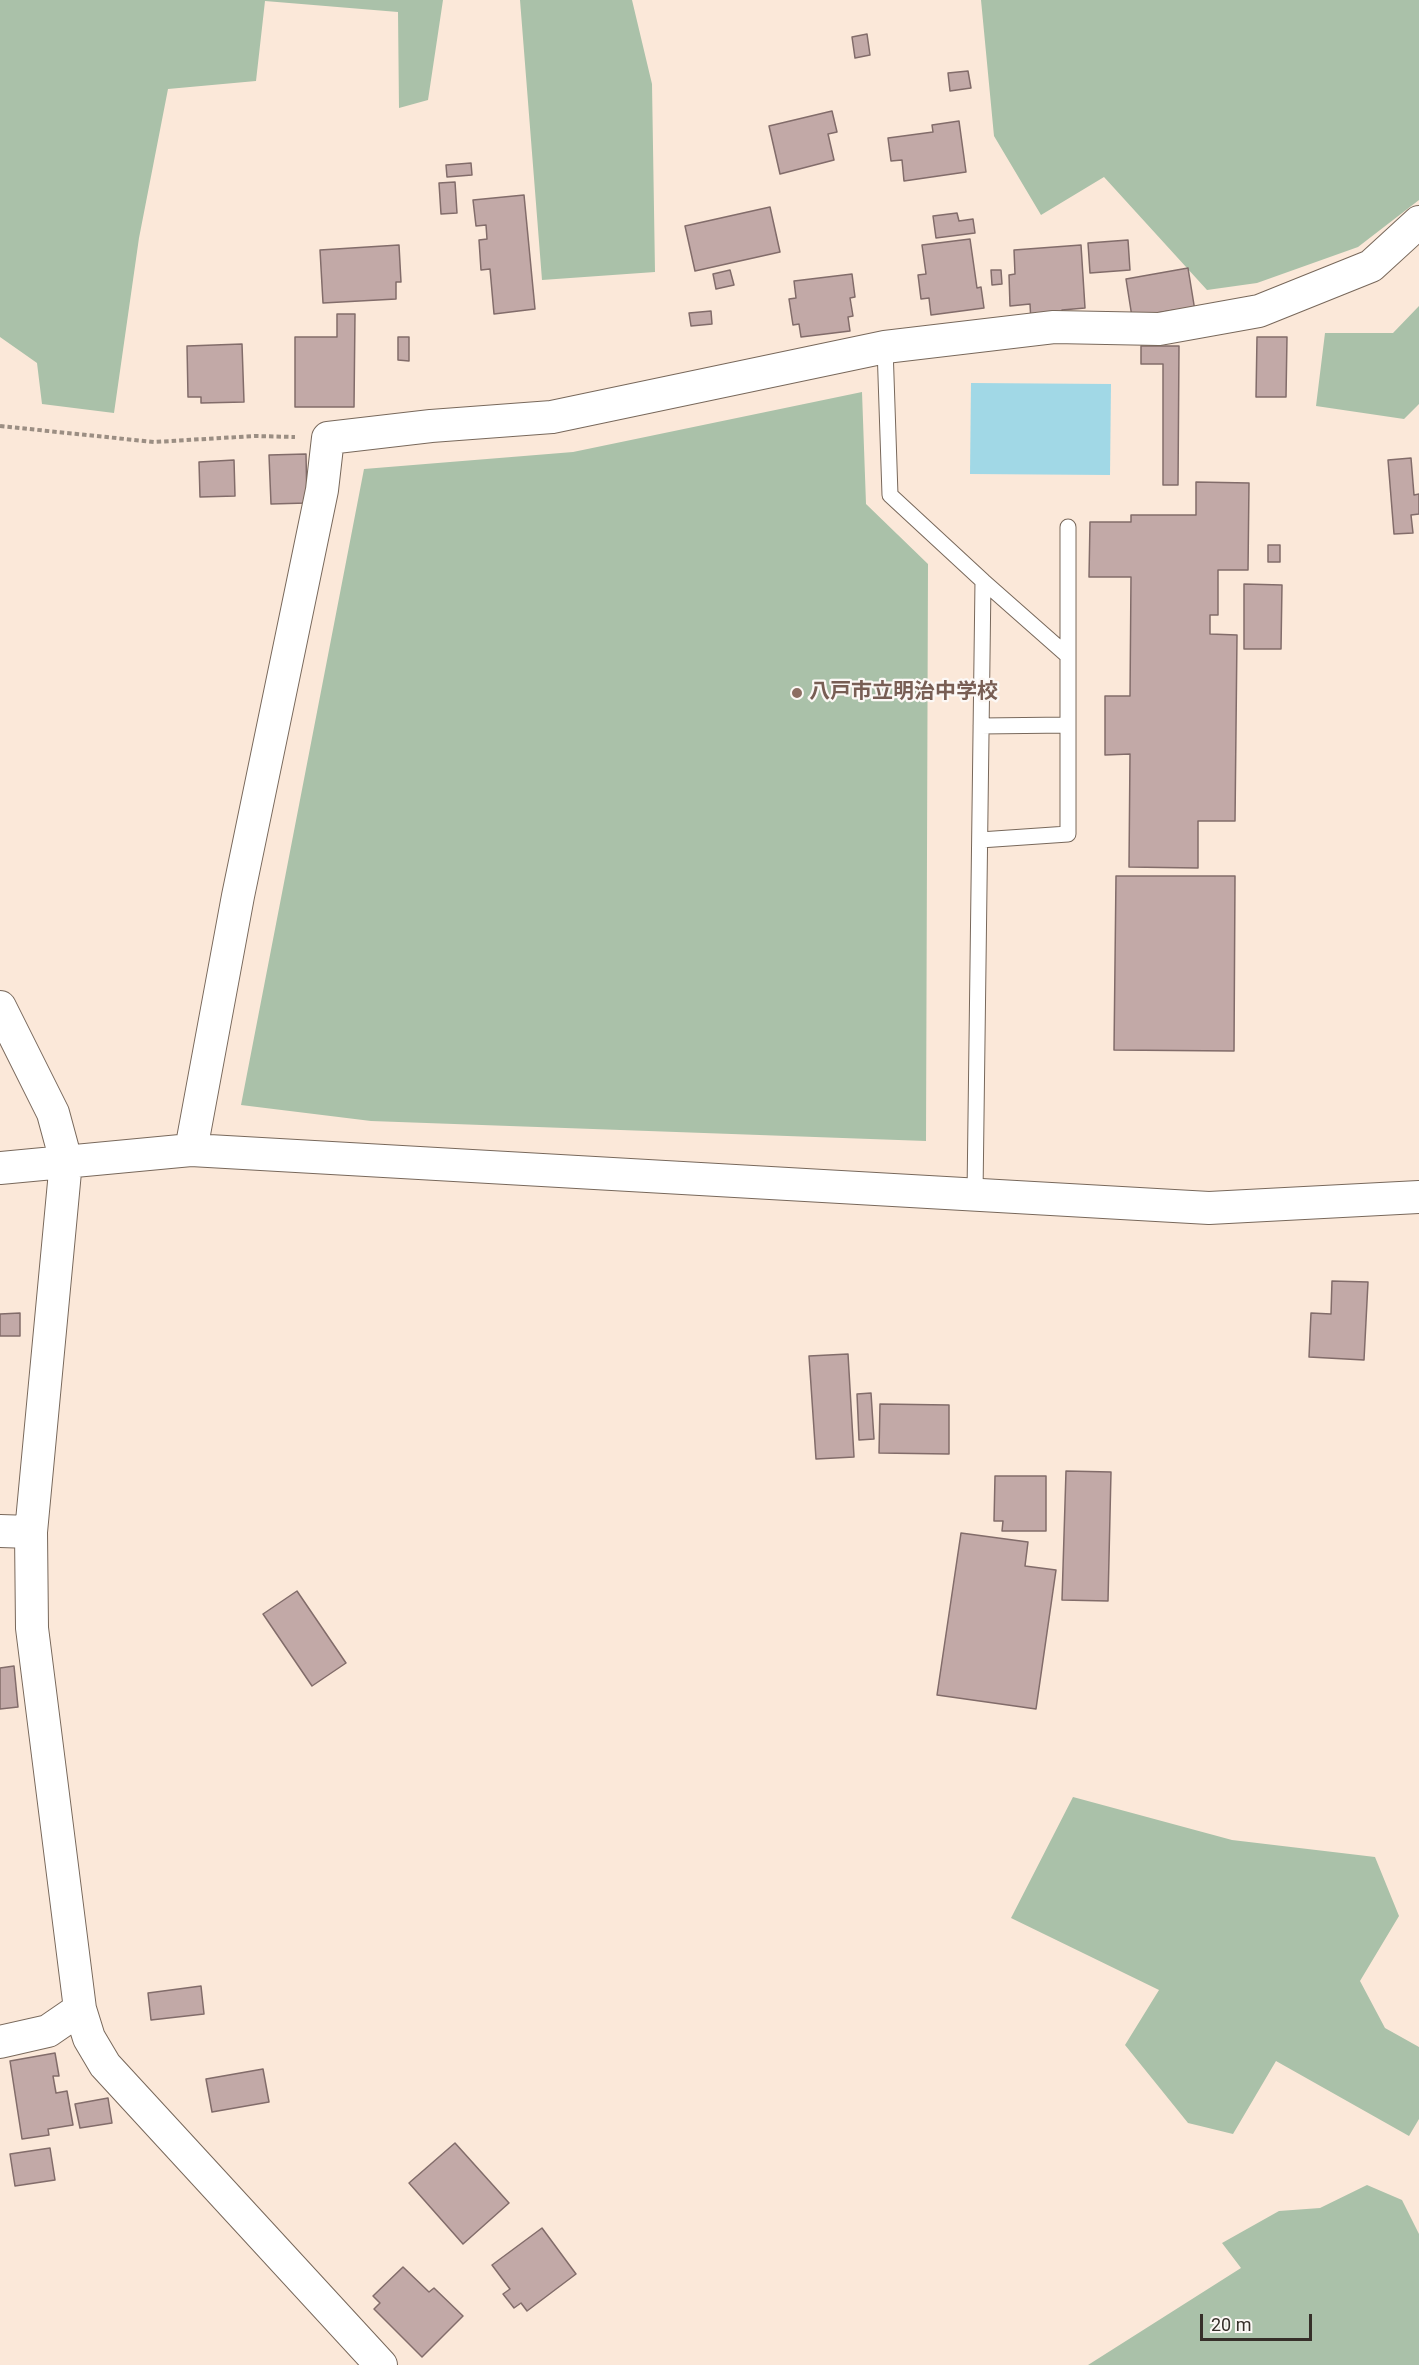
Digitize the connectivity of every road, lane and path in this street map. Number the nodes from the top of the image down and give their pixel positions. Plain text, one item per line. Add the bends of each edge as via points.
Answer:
1 (1419, 222) edge
2 (885, 347) junction
3 (0, 426) edge
4 (328, 438) junction
5 (1068, 526) dead end
6 (982, 581) junction
7 (1068, 656) junction
8 (1068, 724) junction
9 (981, 726) junction
10 (980, 840) junction
11 (0, 1007) edge
12 (191, 1150) junction
13 (66, 1161) junction
14 (0, 1168) edge
15 (975, 1194) junction
16 (1419, 1197) edge
17 (0, 1531) edge
18 (31, 1532) junction
19 (80, 2009) junction
20 (0, 2042) edge
21 (381, 2365) edge

1 - 2 street via 1371,266 1259,310 1159,329 1054,327
2 - 4 street via 552,417
2 - 6 lane via 890,495
3 - 4 path via 154,442 255,436
4 - 12 street via 322,490 238,896
5 - 7 lane
6 - 7 lane
6 - 9 lane
7 - 8 lane
8 - 9 lane
8 - 10 lane via 1068,834
9 - 10 lane
10 - 15 lane
11 - 13 street via 53,1113
12 - 13 street
12 - 15 street
13 - 14 street
13 - 18 street
15 - 16 street via 1209,1208
17 - 18 street
18 - 19 street via 32,1628
19 - 20 street via 48,2031
19 - 21 street via 88,2038 105,2065

